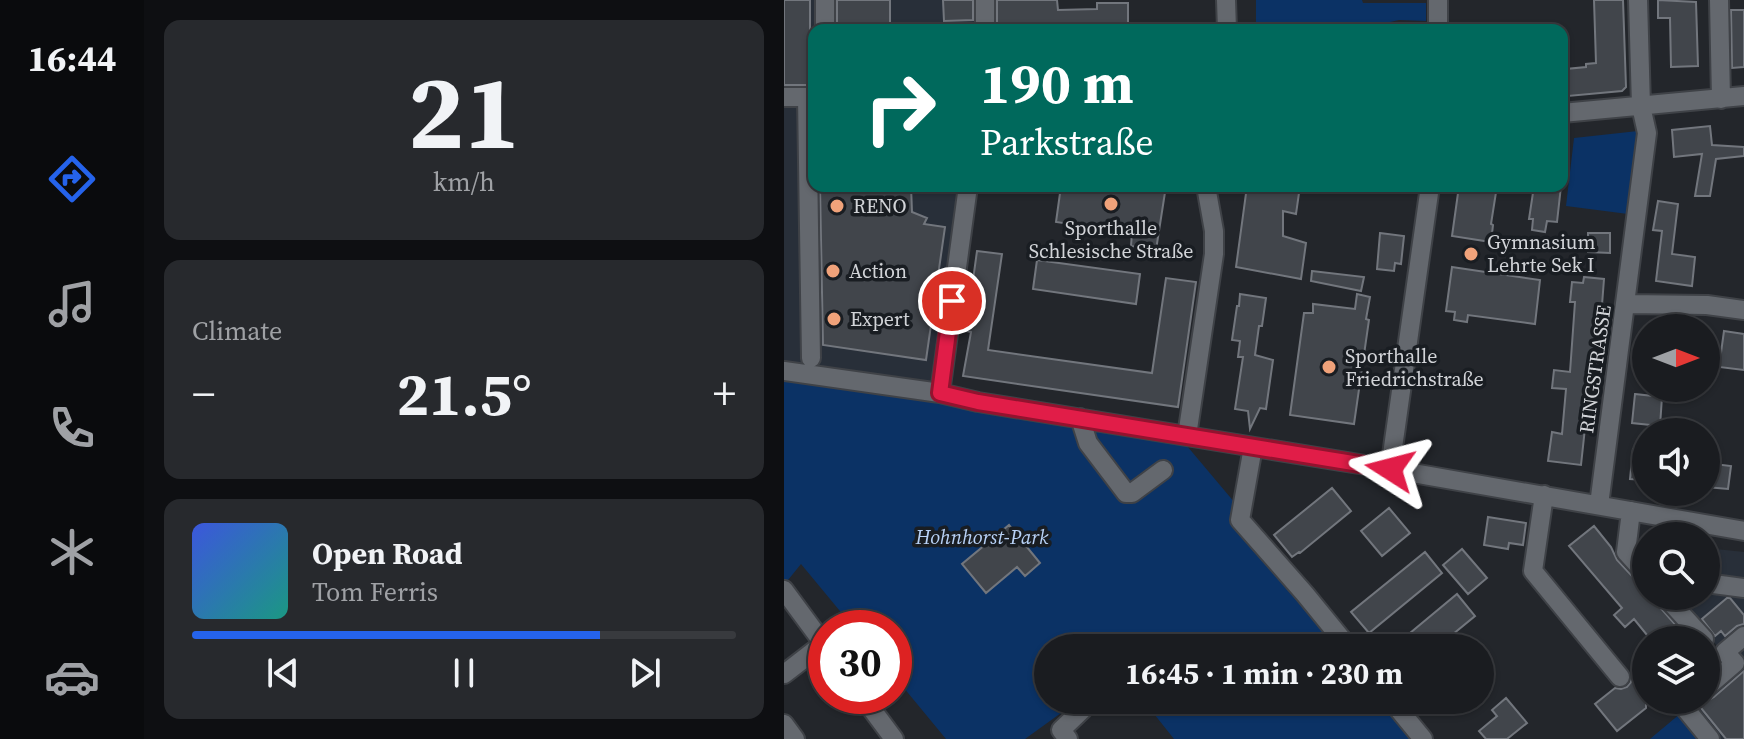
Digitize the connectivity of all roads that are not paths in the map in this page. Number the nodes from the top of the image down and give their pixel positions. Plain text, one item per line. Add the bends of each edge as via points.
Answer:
1 (825, 0) edge
2 (985, 0) edge
3 (1226, 0) edge
4 (1438, 0) edge
5 (1638, 0) edge
6 (1719, 0) edge
7 (825, 24) edge
8 (985, 24) edge
9 (1227, 24) edge
10 (1438, 24) edge
11 (1744, 96) edge
12 (784, 97) edge
13 (808, 97) edge
14 (1721, 99) junction
15 (1641, 106) junction
16 (1568, 112) edge
17 (811, 192) edge
18 (967, 192) edge
19 (1207, 192) edge
20 (1429, 192) edge
21 (1626, 304) junction
22 (1744, 310) edge
23 (811, 358) dead end
24 (784, 371) edge
25 (940, 393) junction
26 (1080, 418) junction
27 (1187, 436) junction
28 (1253, 447) junction
29 (1390, 469) junction
30 (1163, 470) dead end
31 (1544, 495) junction
32 (1599, 505) junction
33 (1631, 511) junction
34 (1744, 531) edge
35 (1632, 559) edge
36 (1720, 585) edge
37 (1744, 588) edge
38 (784, 590) edge
39 (1678, 610) edge
40 (808, 622) edge
41 (1692, 626) edge
42 (1338, 634) edge
43 (1744, 636) edge
44 (808, 657) edge
45 (784, 674) edge
46 (1720, 676) edge
47 (1620, 677) dead end
48 (875, 714) edge
49 (1078, 714) edge
50 (1402, 714) edge
51 (1690, 714) edge
52 (784, 724) edge
53 (795, 739) edge
54 (894, 739) edge
55 (1068, 739) edge
56 (1423, 739) edge
57 (1710, 739) edge

1 - 7 street
2 - 8 street
3 - 9 street
4 - 10 street
5 - 15 street, RINGSTRASSE
6 - 14 street
11 - 14 street
12 - 13 street
14 - 15 street
15 - 16 street
15 - 21 street, RINGSTRASSE via 1647,133
17 - 23 street
18 - 25 street
19 - 27 street via 1214,254
20 - 29 street
21 - 22 street
21 - 32 street, RINGSTRASSE
24 - 25 street
25 - 26 street
26 - 27 street
26 - 30 street via 1088,443 1126,493
27 - 28 street
28 - 29 street
28 - 42 street via 1240,520
29 - 31 street
31 - 32 street
31 - 47 street via 1533,571
32 - 33 street
33 - 34 street
33 - 35 street via 1626,552
36 - 37 street
38 - 40 street
39 - 41 street
43 - 46 street via 1725,652 1735,663
44 - 45 street
48 - 54 street
49 - 55 street via 1061,730
50 - 56 street
51 - 57 street
52 - 53 street

